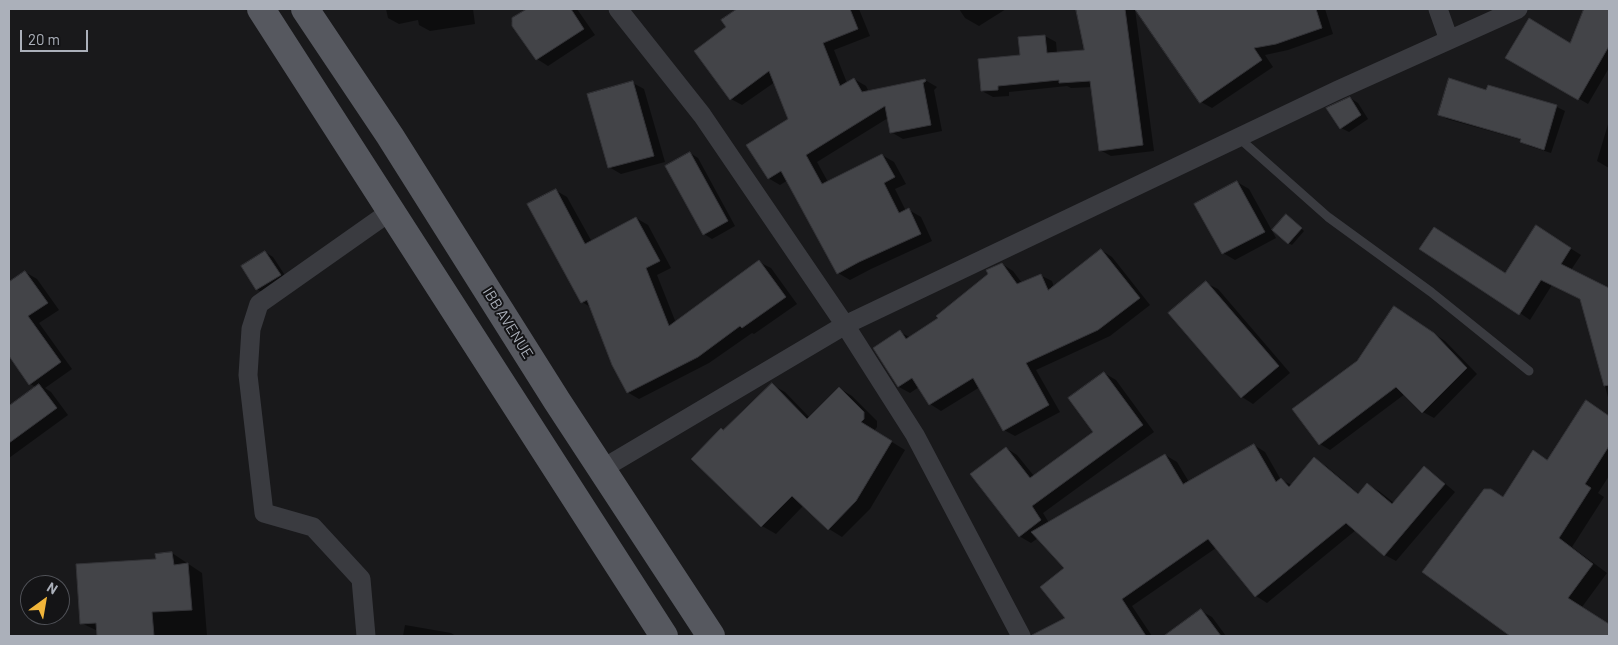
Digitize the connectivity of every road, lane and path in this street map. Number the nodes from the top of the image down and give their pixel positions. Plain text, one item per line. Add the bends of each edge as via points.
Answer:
1 (261, 9) edge
2 (305, 9) edge
3 (618, 9) edge
4 (1438, 9) edge
5 (1518, 9) edge
6 (1449, 40) junction
7 (1238, 138) junction
8 (391, 211) junction
9 (845, 325) junction
10 (1530, 371) dead end
11 (602, 469) junction
12 (366, 636) edge
13 (664, 636) edge
14 (711, 636) edge
15 (1021, 636) edge

1 - 8 main road
2 - 11 main road, IBB AVENUE via 390,136
3 - 9 street via 702,115
4 - 6 street
5 - 6 street
6 - 7 street
7 - 9 street
7 - 10 lane via 1328,217 1432,292
8 - 12 street via 259,304 251,329 248,375 264,513 313,527 362,579
8 - 13 main road
9 - 11 street
9 - 15 street via 916,435
11 - 14 main road, IBB AVENUE

